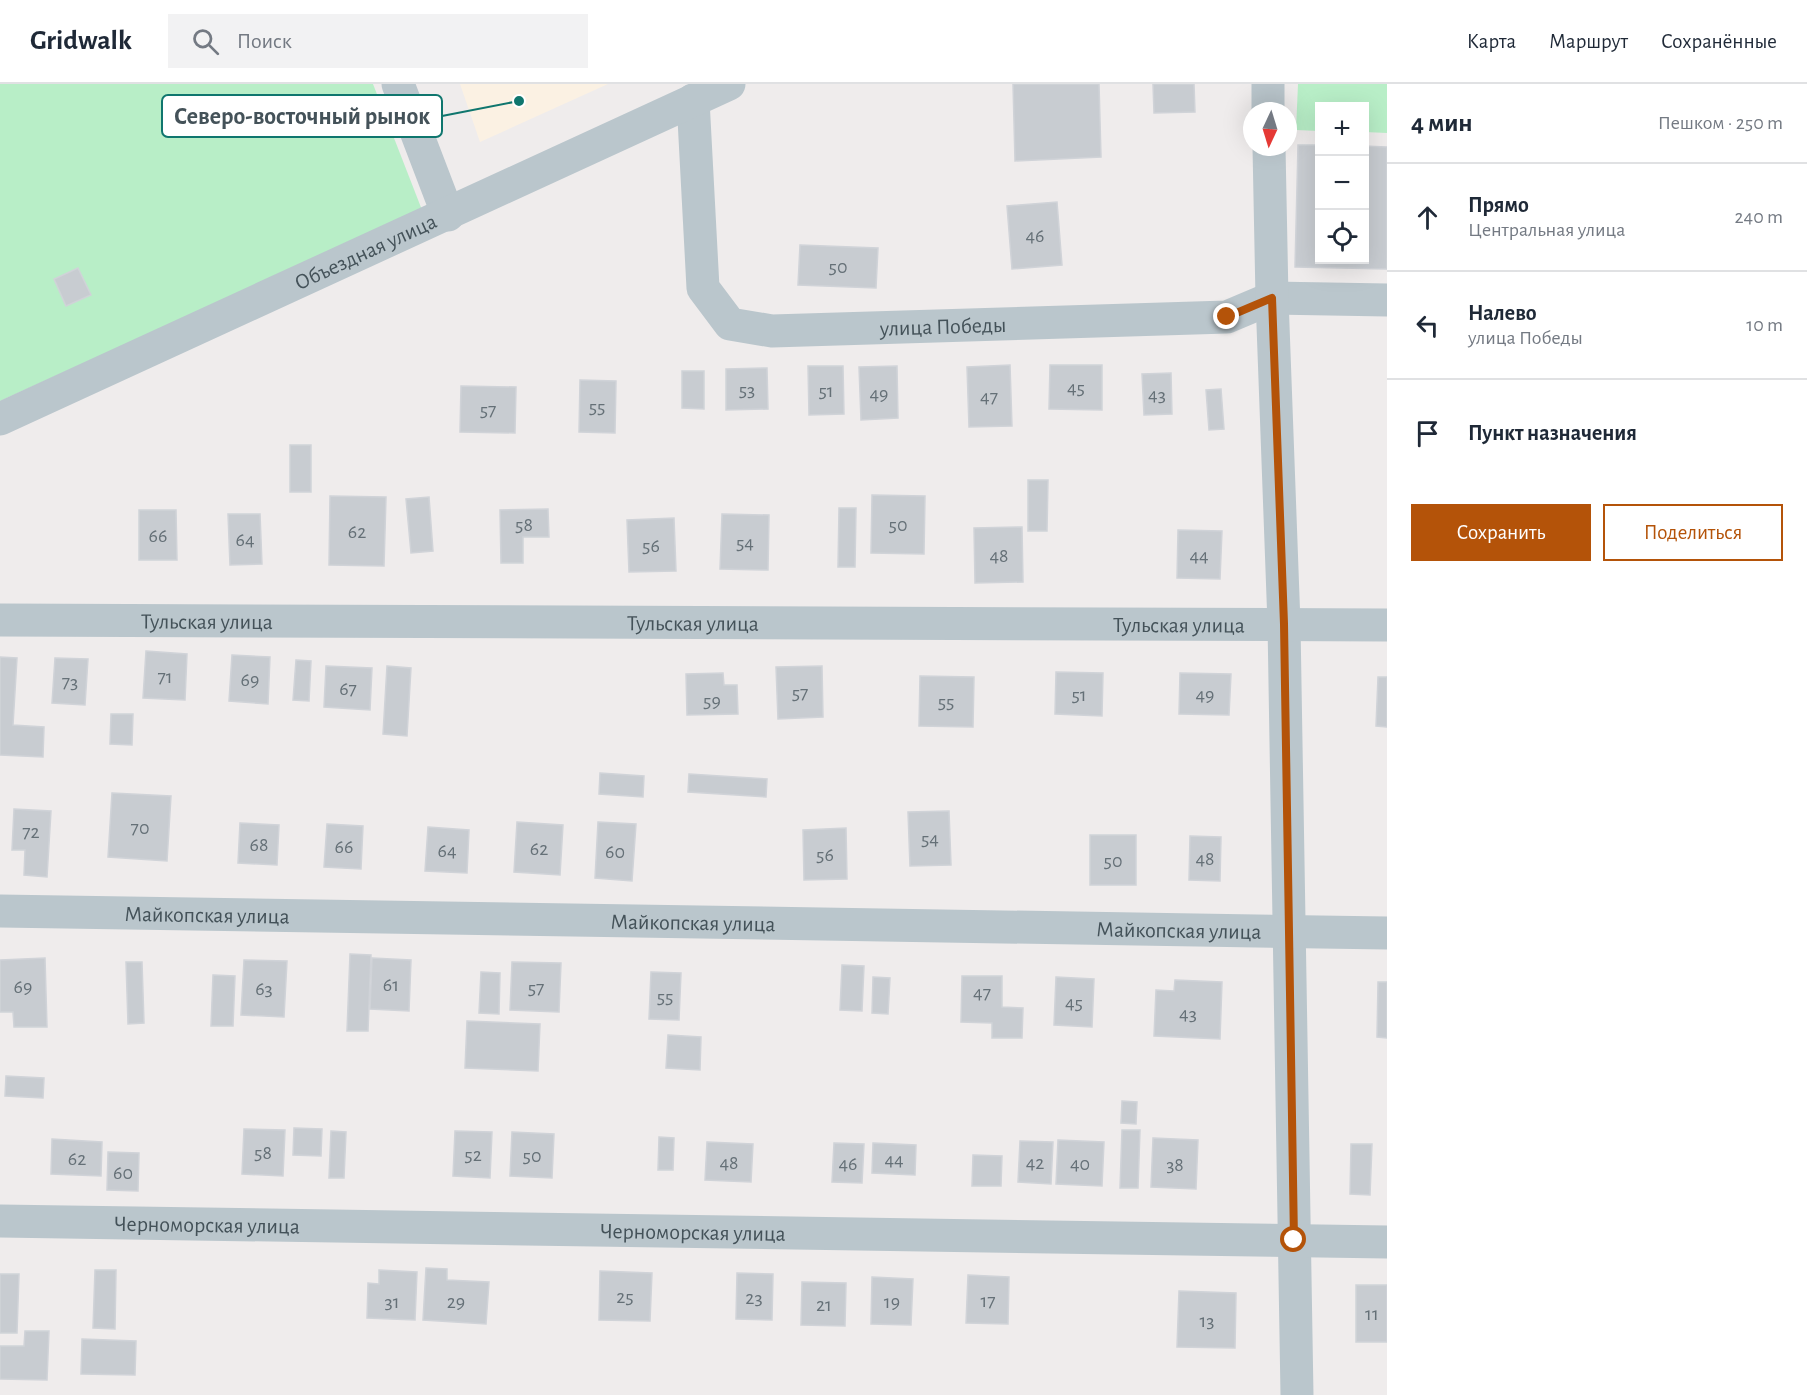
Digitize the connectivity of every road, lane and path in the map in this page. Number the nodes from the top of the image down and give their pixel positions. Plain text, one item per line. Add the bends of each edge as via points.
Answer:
1 (398, 84) edge
2 (729, 84) edge
3 (1268, 84) edge
4 (693, 100) junction
5 (1268, 102) edge
6 (1269, 156) edge
7 (448, 215) junction
8 (1272, 298) junction
9 (1387, 300) edge
10 (0, 419) edge
11 (0, 620) edge
12 (1284, 624) junction
13 (1387, 626) edge
14 (0, 911) edge
15 (1288, 931) junction
16 (1387, 933) edge
17 (0, 1221) edge
18 (1294, 1240) junction
19 (1387, 1242) edge
20 (1297, 1395) edge

1 - 7 street
2 - 4 street, Объездная улица
3 - 5 street
4 - 7 street, Объездная улица
4 - 8 street, улица Победы via 703,288 730,324 772,332 1227,317
6 - 8 street
7 - 10 street, Объездная улица
8 - 9 street, улица Победы
8 - 12 street
11 - 12 street, Тульская улица
12 - 13 street, Тульская улица
12 - 15 street
14 - 15 street, Майкопская улица
15 - 16 street, Майкопская улица
15 - 18 street
17 - 18 street, Черноморская улица
18 - 19 street, Черноморская улица
18 - 20 street

